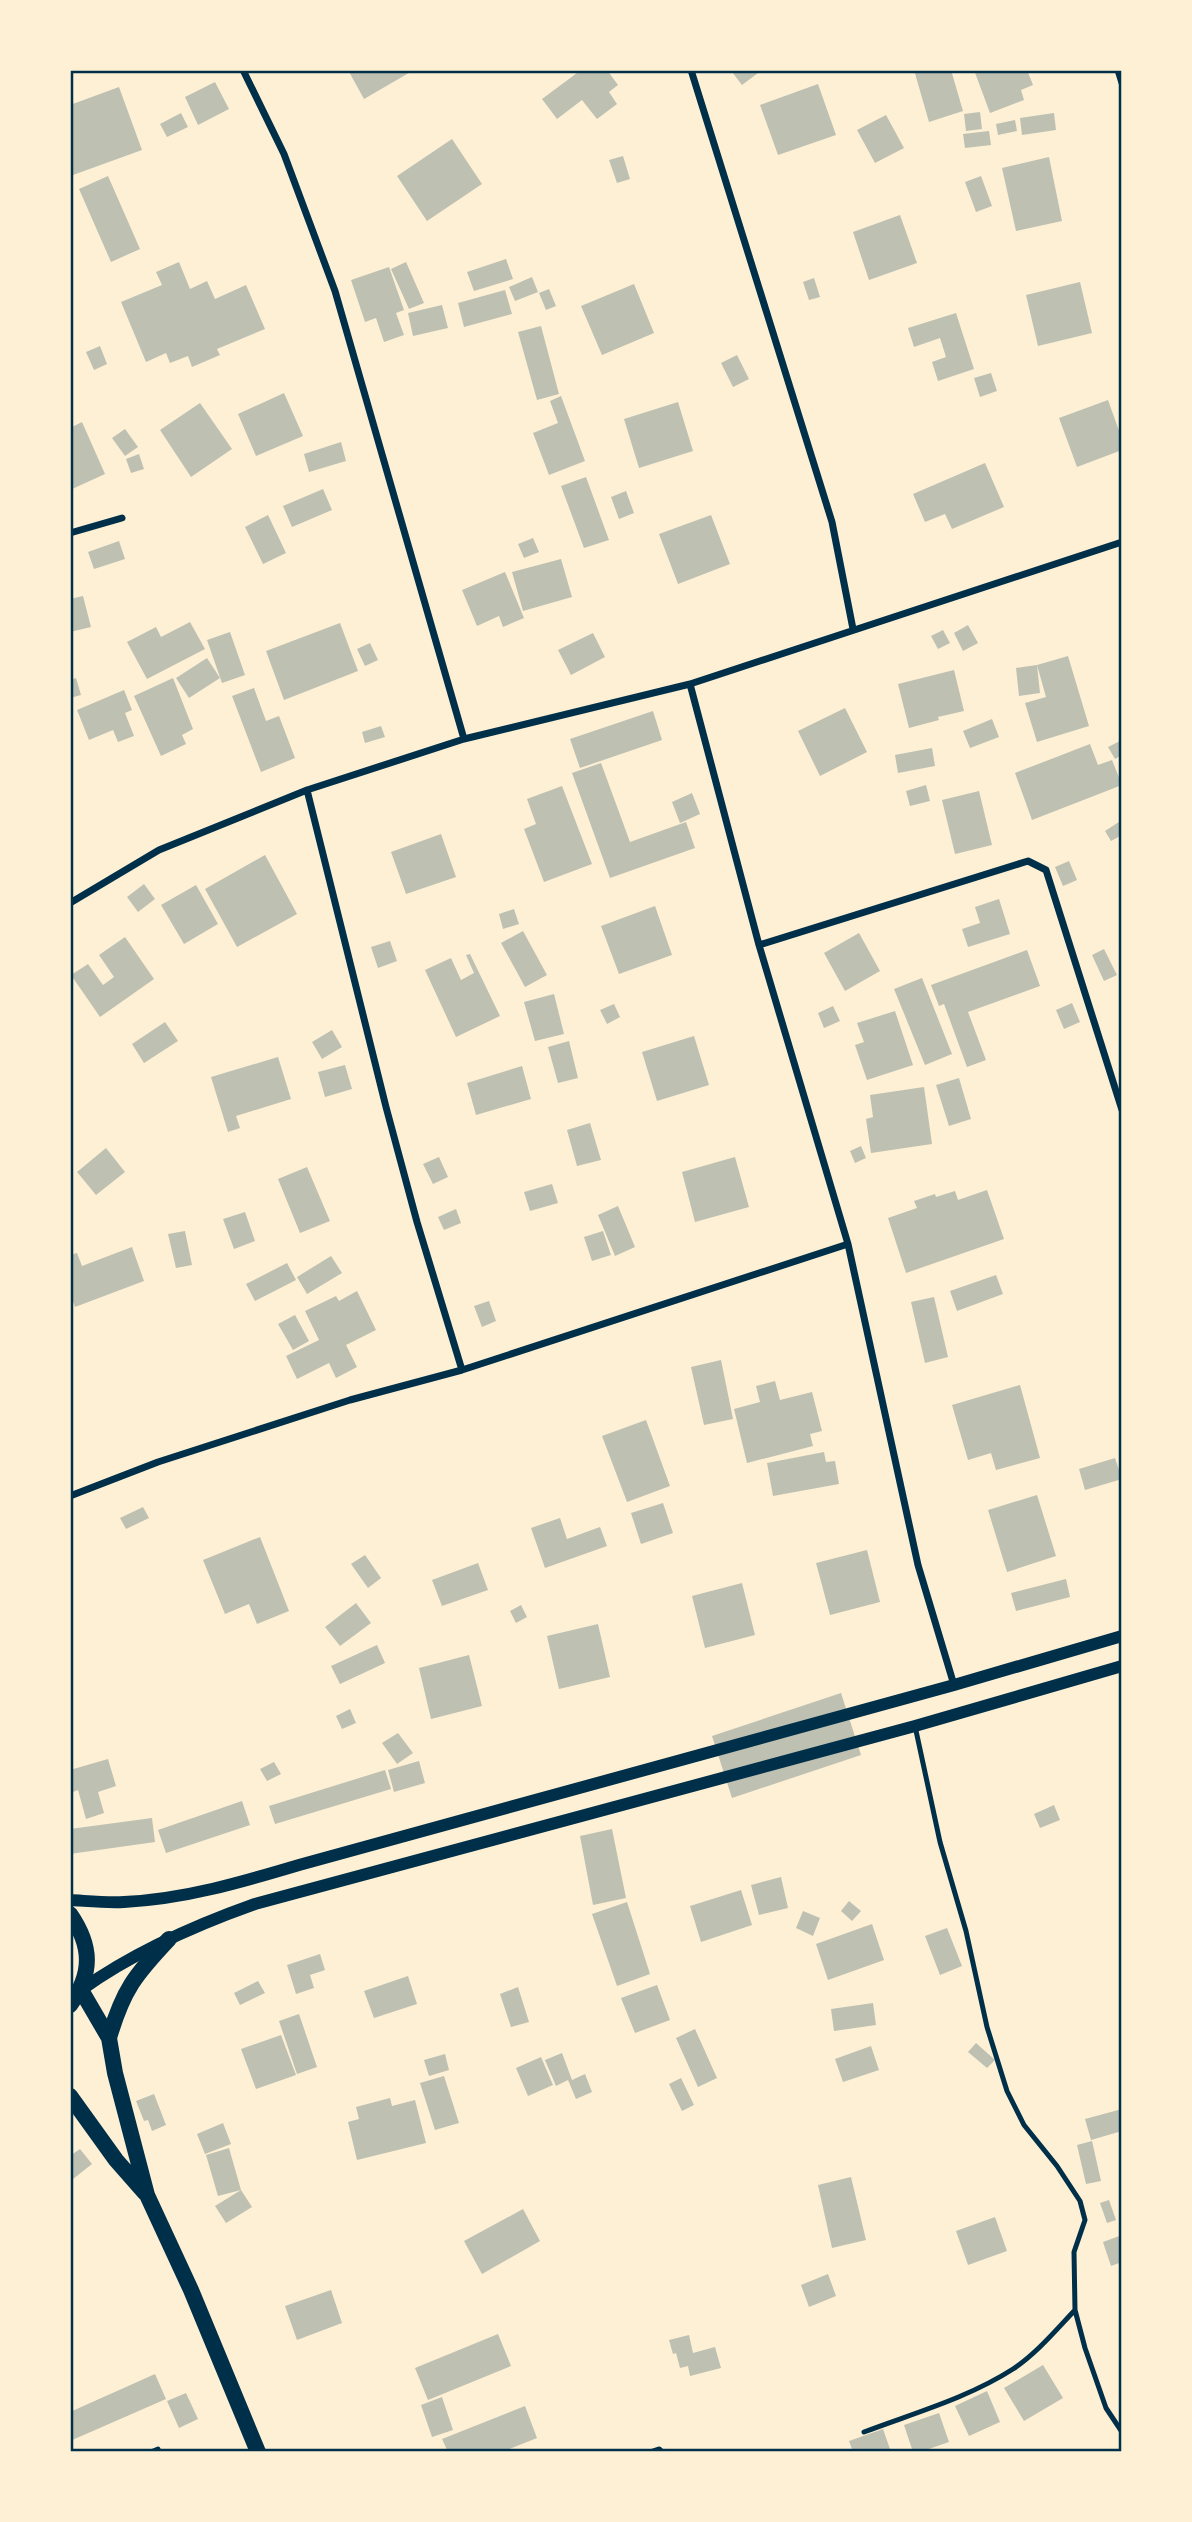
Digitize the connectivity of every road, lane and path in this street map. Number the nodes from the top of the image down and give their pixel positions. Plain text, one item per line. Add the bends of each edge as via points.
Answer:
1 (243, 70) edge
2 (691, 70) edge
3 (1118, 70) edge
4 (1122, 83) edge
5 (122, 518) dead end
6 (70, 533) edge
7 (1122, 542) edge
8 (853, 629) junction
9 (690, 684) junction
10 (464, 739) junction
11 (307, 790) junction
12 (70, 903) edge
13 (759, 946) junction
14 (1122, 1110) edge
15 (848, 1244) junction
16 (462, 1370) junction
17 (70, 1496) edge
18 (1122, 1636) edge
19 (1122, 1666) edge
20 (954, 1685) junction
21 (915, 1726) junction
22 (70, 1900) edge
23 (70, 1913) edge
24 (169, 1939) junction
25 (81, 1990) junction
26 (70, 2005) edge
27 (109, 2038) junction
28 (70, 2096) edge
29 (147, 2194) junction
30 (1075, 2310) junction
31 (864, 2432) dead end
32 (1122, 2432) edge
33 (158, 2449) dead end
34 (151, 2452) edge
35 (258, 2452) edge
36 (653, 2452) edge
37 (661, 2452) edge

1 - 10 street via 284,154 335,291
2 - 8 street via 832,522
3 - 4 street
5 - 6 street
7 - 8 street
8 - 9 street
9 - 10 street
9 - 13 street
10 - 11 street
11 - 12 street via 159,850
11 - 16 street via 386,1107
13 - 14 street via 1028,861 1046,870
13 - 15 street
15 - 16 street
15 - 20 street via 918,1565
16 - 17 street via 350,1400 158,1462
18 - 20 street
19 - 21 street
20 - 22 street via 221,1888 122,1902
21 - 24 street via 285,1896
21 - 30 lane via 940,1842 1007,2091 1024,2125 1080,2201 1085,2220 1074,2252
23 - 25 main road via 82,1931 87,1952
24 - 25 street via 110,1969
24 - 27 main road via 129,1986
25 - 26 main road
25 - 27 main road
27 - 29 main road
28 - 29 main road
29 - 35 main road
30 - 31 lane via 1013,2369 957,2398
30 - 32 lane via 1106,2408
33 - 34 lane
36 - 37 street

